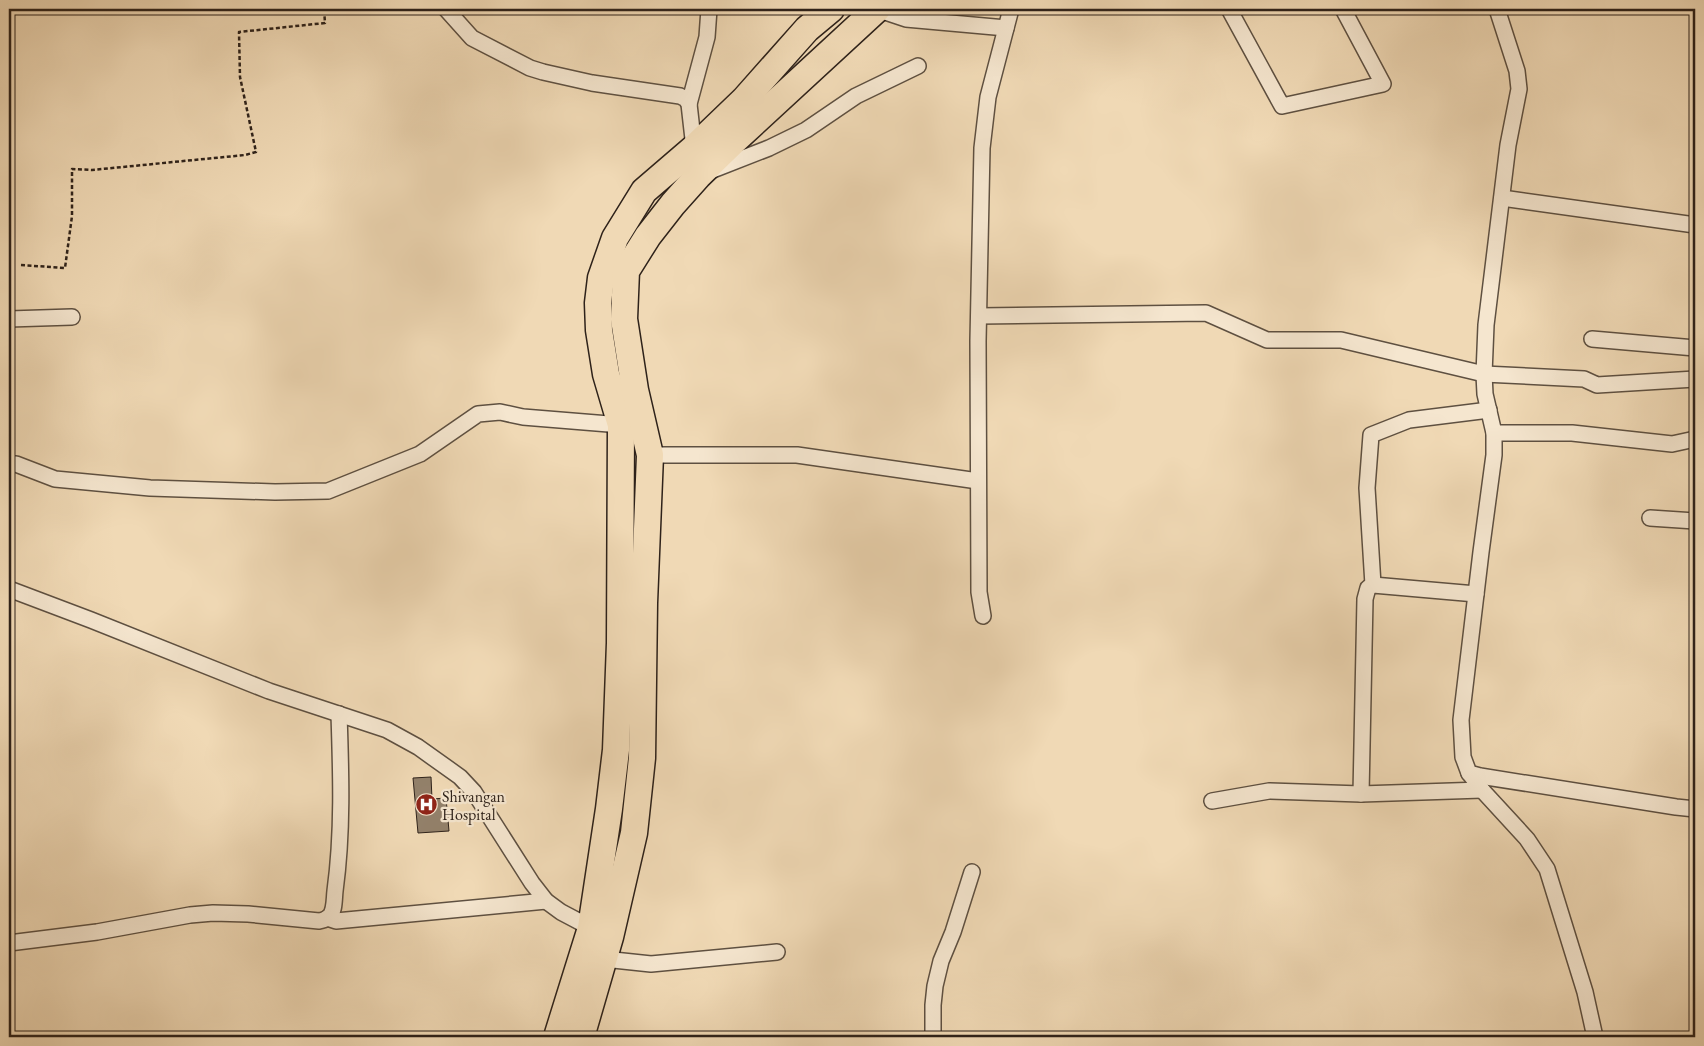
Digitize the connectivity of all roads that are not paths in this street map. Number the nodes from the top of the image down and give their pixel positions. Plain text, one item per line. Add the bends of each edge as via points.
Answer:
1 (446, 9) edge
2 (709, 9) edge
3 (831, 9) edge
4 (877, 9) edge
5 (1011, 9) edge
6 (1229, 9) edge
7 (1342, 9) edge
8 (1497, 9) edge
9 (1006, 28) junction
10 (918, 66) dead end
11 (689, 104) junction
12 (694, 148) junction
13 (698, 176) junction
14 (1502, 198) junction
15 (1695, 225) edge
16 (978, 316) junction
17 (72, 317) dead end
18 (9, 319) edge
19 (1592, 339) dead end
20 (1695, 348) edge
21 (1484, 374) junction
22 (1695, 379) edge
23 (1489, 410) junction
24 (621, 425) junction
25 (1494, 433) junction
26 (1695, 439) edge
27 (650, 455) junction
28 (9, 464) edge
29 (978, 481) junction
30 (1650, 518) dead end
31 (1695, 521) edge
32 (1373, 585) junction
33 (9, 589) edge
34 (1476, 594) junction
35 (983, 616) dead end
36 (340, 714) junction
37 (1469, 773) junction
38 (1482, 790) junction
39 (1361, 794) junction
40 (1212, 802) dead end
41 (1695, 809) edge
42 (972, 872) dead end
43 (546, 901) junction
44 (328, 918) junction
45 (601, 941) junction
46 (9, 942) edge
47 (776, 952) dead end
48 (557, 1037) edge
49 (582, 1037) edge
50 (933, 1037) edge
51 (1595, 1037) edge

1 - 11 street via 472,38 530,68 592,83 680,96
2 - 11 street via 707,37
3 - 12 highway via 807,29 744,100
4 - 9 street via 906,19
4 - 13 highway
5 - 9 street
6 - 7 street via 1282,106 1383,84
8 - 14 street via 1517,71 1518,89
9 - 16 street via 988,97 982,148
10 - 13 street via 856,96 806,130
11 - 12 street
12 - 24 highway via 644,191 614,238 601,278 599,330 606,374
13 - 27 highway via 648,236 626,271 624,319 635,390
14 - 15 street
14 - 21 street via 1487,317
16 - 21 street via 1206,312 1267,340 1341,340
16 - 29 street
17 - 18 street
19 - 20 street
21 - 22 street via 1584,379 1597,385
21 - 23 street
23 - 25 street
23 - 32 street via 1409,420 1371,434 1367,488
24 - 28 street via 523,417 500,412 478,414 420,454 328,491 150,488 55,479
24 - 45 highway via 616,750
25 - 26 street via 1572,433 1672,444
25 - 34 street
27 - 29 street via 797,455
27 - 45 highway via 642,758 634,833
29 - 35 street via 979,592
30 - 31 street
32 - 34 street
32 - 39 street via 1368,588 1365,599
33 - 36 street via 269,691
34 - 37 street via 1461,720 1463,757
36 - 43 street via 387,730 460,777 474,792
36 - 44 street via 339,866 333,907
37 - 38 street
37 - 41 street
38 - 39 street
38 - 51 street via 1527,839 1547,870 1585,992
39 - 40 street via 1269,791
42 - 50 street via 935,986
43 - 44 street via 336,921
43 - 45 street
44 - 46 street via 214,914
45 - 47 street via 651,964
45 - 48 highway
45 - 49 highway

